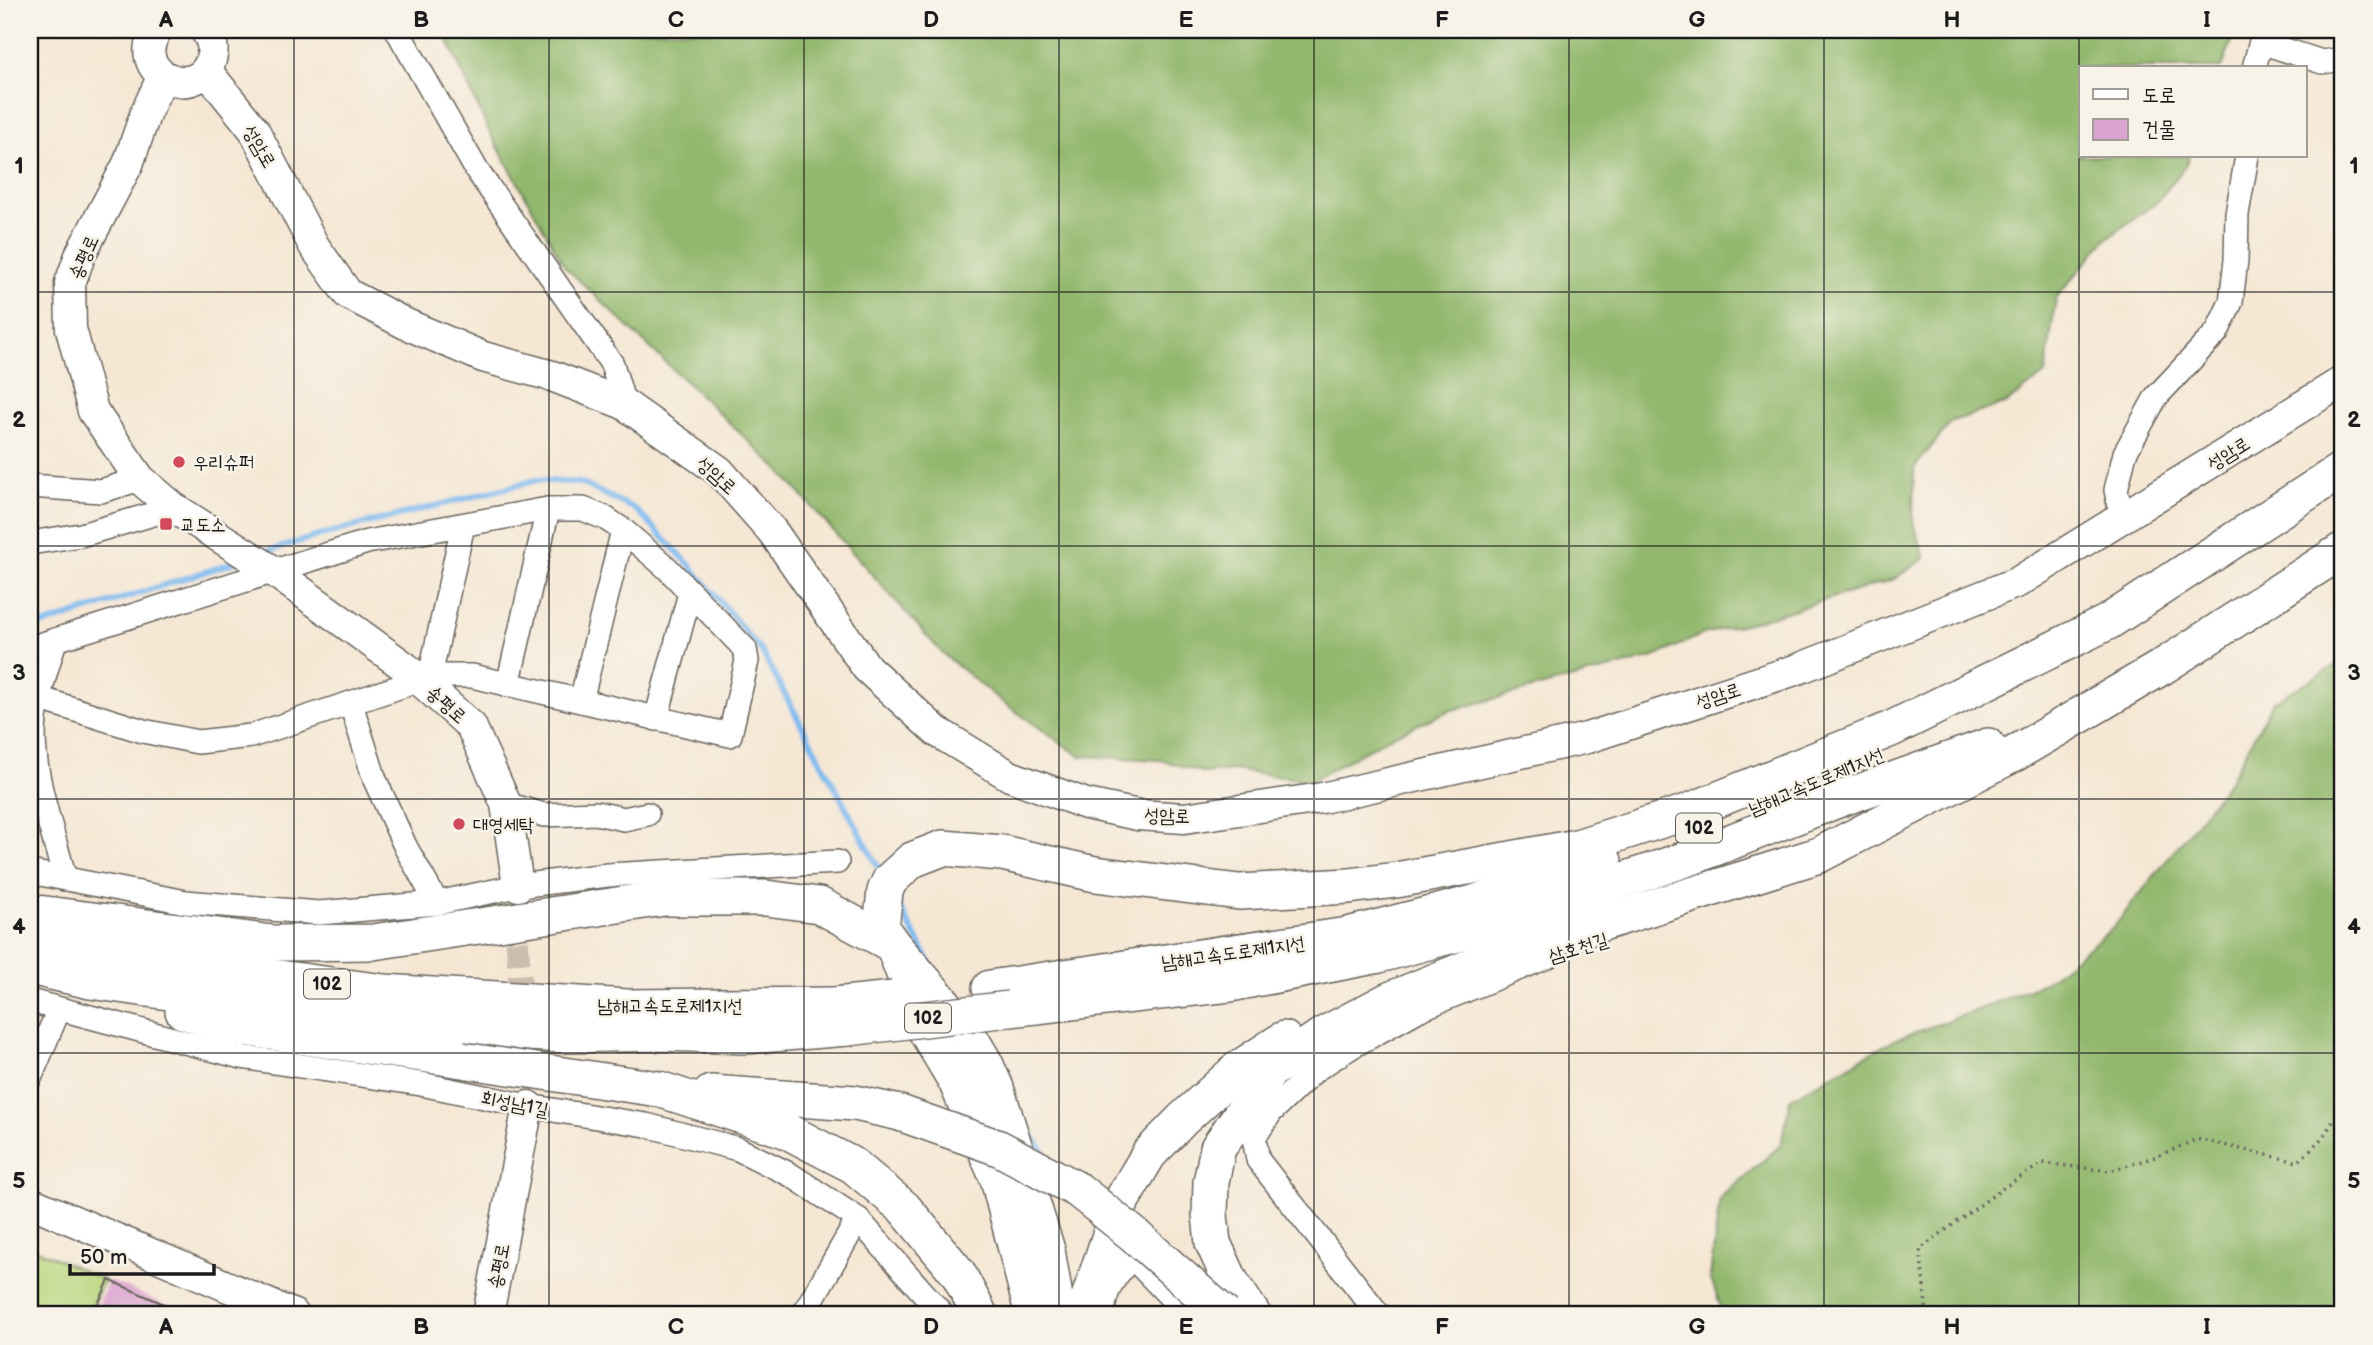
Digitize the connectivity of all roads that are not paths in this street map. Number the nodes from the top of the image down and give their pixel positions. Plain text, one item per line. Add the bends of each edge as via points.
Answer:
1 (156, 30) edge
2 (205, 30) edge
3 (397, 30) edge
4 (2262, 36) edge
5 (2343, 59) edge
6 (2254, 66) edge
7 (206, 70) junction
8 (163, 76) junction
9 (2247, 158) edge
10 (2343, 381) edge
11 (624, 404) junction
12 (2343, 469) edge
13 (140, 479) junction
14 (30, 486) edge
15 (2343, 491) edge
16 (174, 508) junction
17 (548, 509) junction
18 (2122, 519) junction
19 (463, 525) junction
20 (2343, 525) edge
21 (623, 530) junction
22 (30, 543) edge
23 (2343, 550) edge
24 (276, 573) junction
25 (690, 593) junction
26 (55, 640) junction
27 (30, 648) edge
28 (425, 678) junction
29 (508, 685) junction
30 (38, 698) junction
31 (581, 701) junction
32 (2126, 702) dead end
33 (351, 704) junction
34 (656, 719) junction
35 (1980, 750) junction
36 (506, 804) junction
37 (647, 814) dead end
38 (837, 862) dead end
39 (30, 872) edge
40 (65, 879) junction
41 (525, 900) junction
42 (437, 903) junction
43 (30, 912) edge
44 (30, 935) edge
45 (892, 945) junction
46 (30, 967) edge
47 (90, 981) junction
48 (1000, 998) junction
49 (30, 1001) edge
50 (60, 1009) junction
51 (841, 1017) junction
52 (30, 1078) edge
53 (659, 1089) junction
54 (527, 1100) junction
55 (30, 1202) edge
56 (858, 1219) junction
57 (1111, 1258) junction
58 (293, 1315) edge
59 (488, 1315) edge
60 (803, 1315) edge
61 (943, 1315) edge
62 (980, 1315) edge
63 (1032, 1315) edge
64 (1058, 1315) edge
65 (1083, 1315) edge
66 (1103, 1315) edge
67 (1188, 1315) edge
68 (1225, 1315) edge
69 (1253, 1315) edge
70 (1380, 1315) edge

1 - 8 main road via 150,50
2 - 7 main road via 213,51
3 - 11 street via 476,169 612,365
4 - 5 street via 2322,62
4 - 6 street
7 - 8 main road via 181,82
7 - 11 main road, 성암로 via 254,130 314,246 348,294 483,357 552,376
8 - 13 main road, 송평로 via 128,164 70,283 71,329 93,411
9 - 18 street via 2237,214 2231,302 2217,332 2156,397 2125,453 2116,490
10 - 18 main road, 성암로
11 - 18 main road, 성암로 via 719,471 773,532 867,668 936,731 1010,776 1086,804 1138,815 1184,818 1322,798 1587,738 1798,669 1919,623 2018,582
12 - 45 highway via 2108,622 1891,729 1687,811 1577,847 1361,885 1240,892 1095,874 1002,853 943,848 912,860 890,880 881,928
13 - 14 street via 101,491
13 - 16 main road, 송평로
15 - 48 highway, 남해고속도로제1지선 / 102 via 2148,616 2052,670 1877,757 1778,799 1474,903 1348,935
16 - 22 street via 81,535
16 - 24 main road, 송평로
17 - 19 street
17 - 21 street via 583,509
17 - 29 street
19 - 24 street via 367,542
19 - 28 street
20 - 35 highway, 남해고속도로제1지선 / 102 via 2104,682
21 - 25 street
21 - 31 street
23 - 69 highway via 2162,667 2014,754 1819,855 1494,957 1389,1000 1323,1035 1270,1071 1217,1148 1209,1202 1213,1242
24 - 26 street
24 - 28 main road, 송평로
25 - 34 street
25 - 34 street via 745,649 747,661 730,735
26 - 27 street
26 - 30 street
28 - 29 street via 472,676
28 - 33 street
28 - 36 main road, 송평로 via 471,726
29 - 31 street
30 - 33 street via 144,731 198,742 251,736
30 - 40 street via 33,744 36,768
31 - 34 street
32 - 70 street, 삼호천길 via 2049,750 1850,851 1754,890 1539,959 1420,1009 1315,1070 1271,1112 1254,1138 1258,1160
33 - 42 street via 375,780
35 - 48 highway, 남해고속도로제1지선 / 102 via 1692,857 1466,932 1379,955 1230,984
35 - 57 highway via 1778,852 1455,956 1356,995 1238,1069 1149,1154 1122,1200
36 - 37 street via 550,815 596,813 631,818
36 - 41 main road, 송평로
38 - 41 street via 608,874
39 - 40 street
40 - 42 street via 186,902 319,913
41 - 42 street
41 - 43 highway via 373,942 273,943
41 - 45 highway via 766,898 819,905
44 - 51 highway, 남해고속도로제1지선 / 102 via 159,962 384,992
45 - 63 highway via 926,1031 956,1081 998,1179
45 - 64 highway via 964,1027 985,1063 1047,1250
46 - 47 highway, 남해고속도로제1지선 / 102
47 - 51 highway, 남해고속도로제1지선 / 102 via 427,1028 565,1035 746,1036
47 - 53 highway, bridge via 231,1026
48 - 51 highway, 남해고속도로제1지선 / 102, bridge
49 - 50 street, 회성남1길
50 - 52 street
50 - 54 street, 회성남1길 via 241,1057
53 - 62 highway via 785,1130 854,1166 904,1208 958,1273
53 - 68 highway, bridge via 855,1103 900,1113 999,1148 1078,1190
54 - 56 street, 회성남1길 via 738,1149 791,1175
54 - 59 main road, 송평로
55 - 58 main road
56 - 60 street
56 - 61 street, 회성남1길
57 - 65 highway
57 - 66 street via 1117,1273 1103,1298
57 - 67 street

